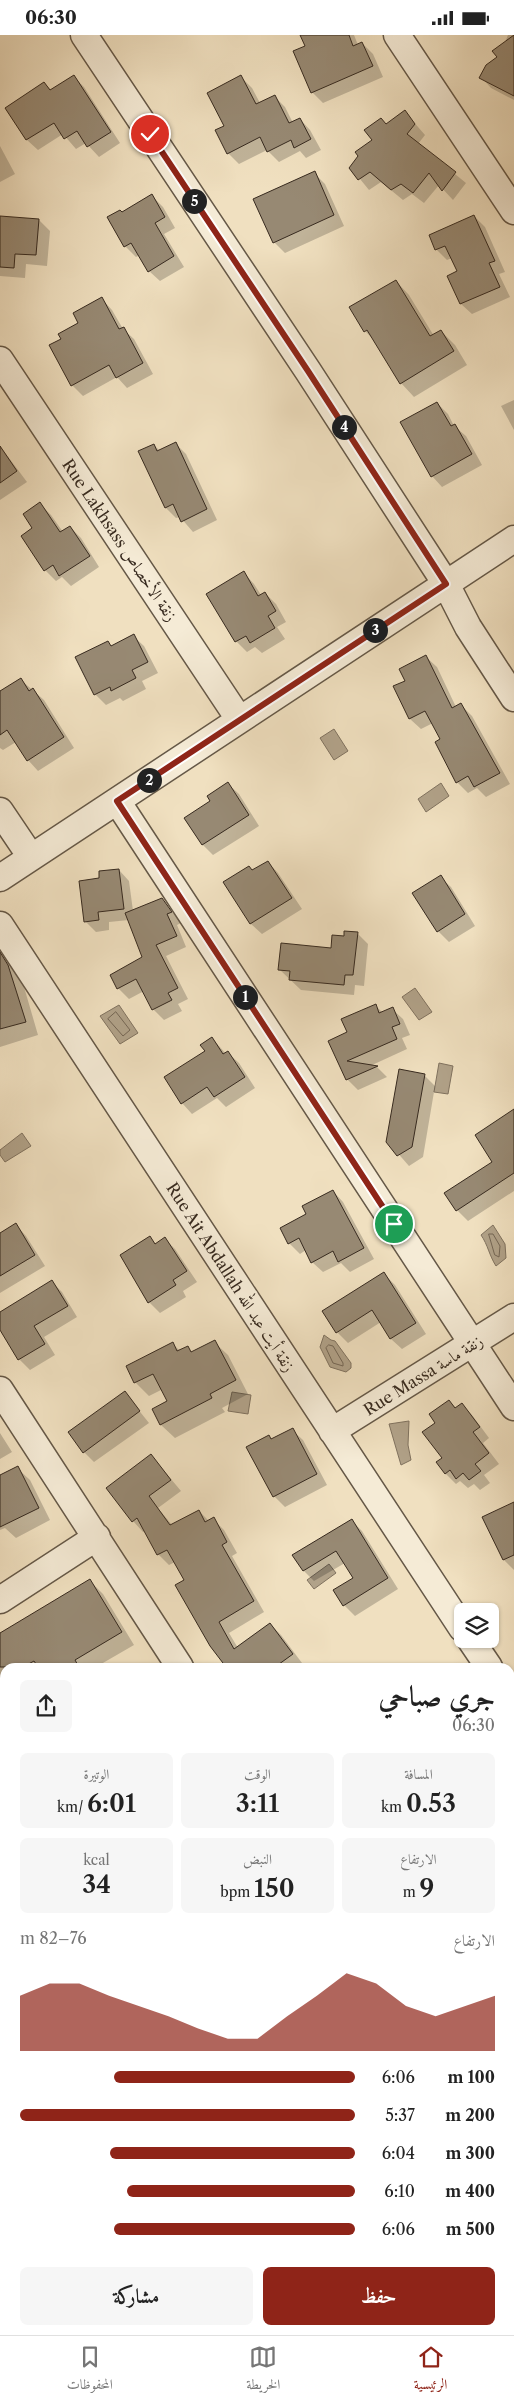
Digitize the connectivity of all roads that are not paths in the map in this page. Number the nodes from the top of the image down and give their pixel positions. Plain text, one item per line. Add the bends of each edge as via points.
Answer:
1 (84, 35) edge
2 (397, 35) edge
3 (514, 211) edge
4 (0, 360) edge
5 (514, 539) edge
6 (446, 584) junction
7 (514, 698) edge
8 (240, 719) junction
9 (117, 801) junction
10 (0, 811) edge
11 (30, 857) junction
12 (0, 878) edge
13 (0, 925) edge
14 (514, 1317) edge
15 (473, 1345) junction
16 (0, 1390) edge
17 (514, 1407) edge
18 (332, 1431) junction
19 (97, 1537) junction
20 (0, 1600) edge
21 (454, 1616) edge
22 (476, 1648) edge
23 (177, 1663) edge
24 (485, 1663) edge

1 - 6 street
2 - 3 street
4 - 8 street, Rue Lakhsass زنقة الأخصاص
5 - 6 street
6 - 7 street via 468,627
6 - 8 street
8 - 9 street
9 - 11 street
9 - 15 street
10 - 11 street
11 - 12 street
13 - 18 street, Rue Ait Abdallah زنقة أيت عبد الله
14 - 15 street, Rue Massa زنقة ماسة
15 - 17 street
15 - 18 street, Rue Massa زنقة ماسة
16 - 19 street
18 - 21 street, Rue Ait Abdallah زنقة أيت عبد الله
19 - 20 street
19 - 23 street
22 - 24 street

